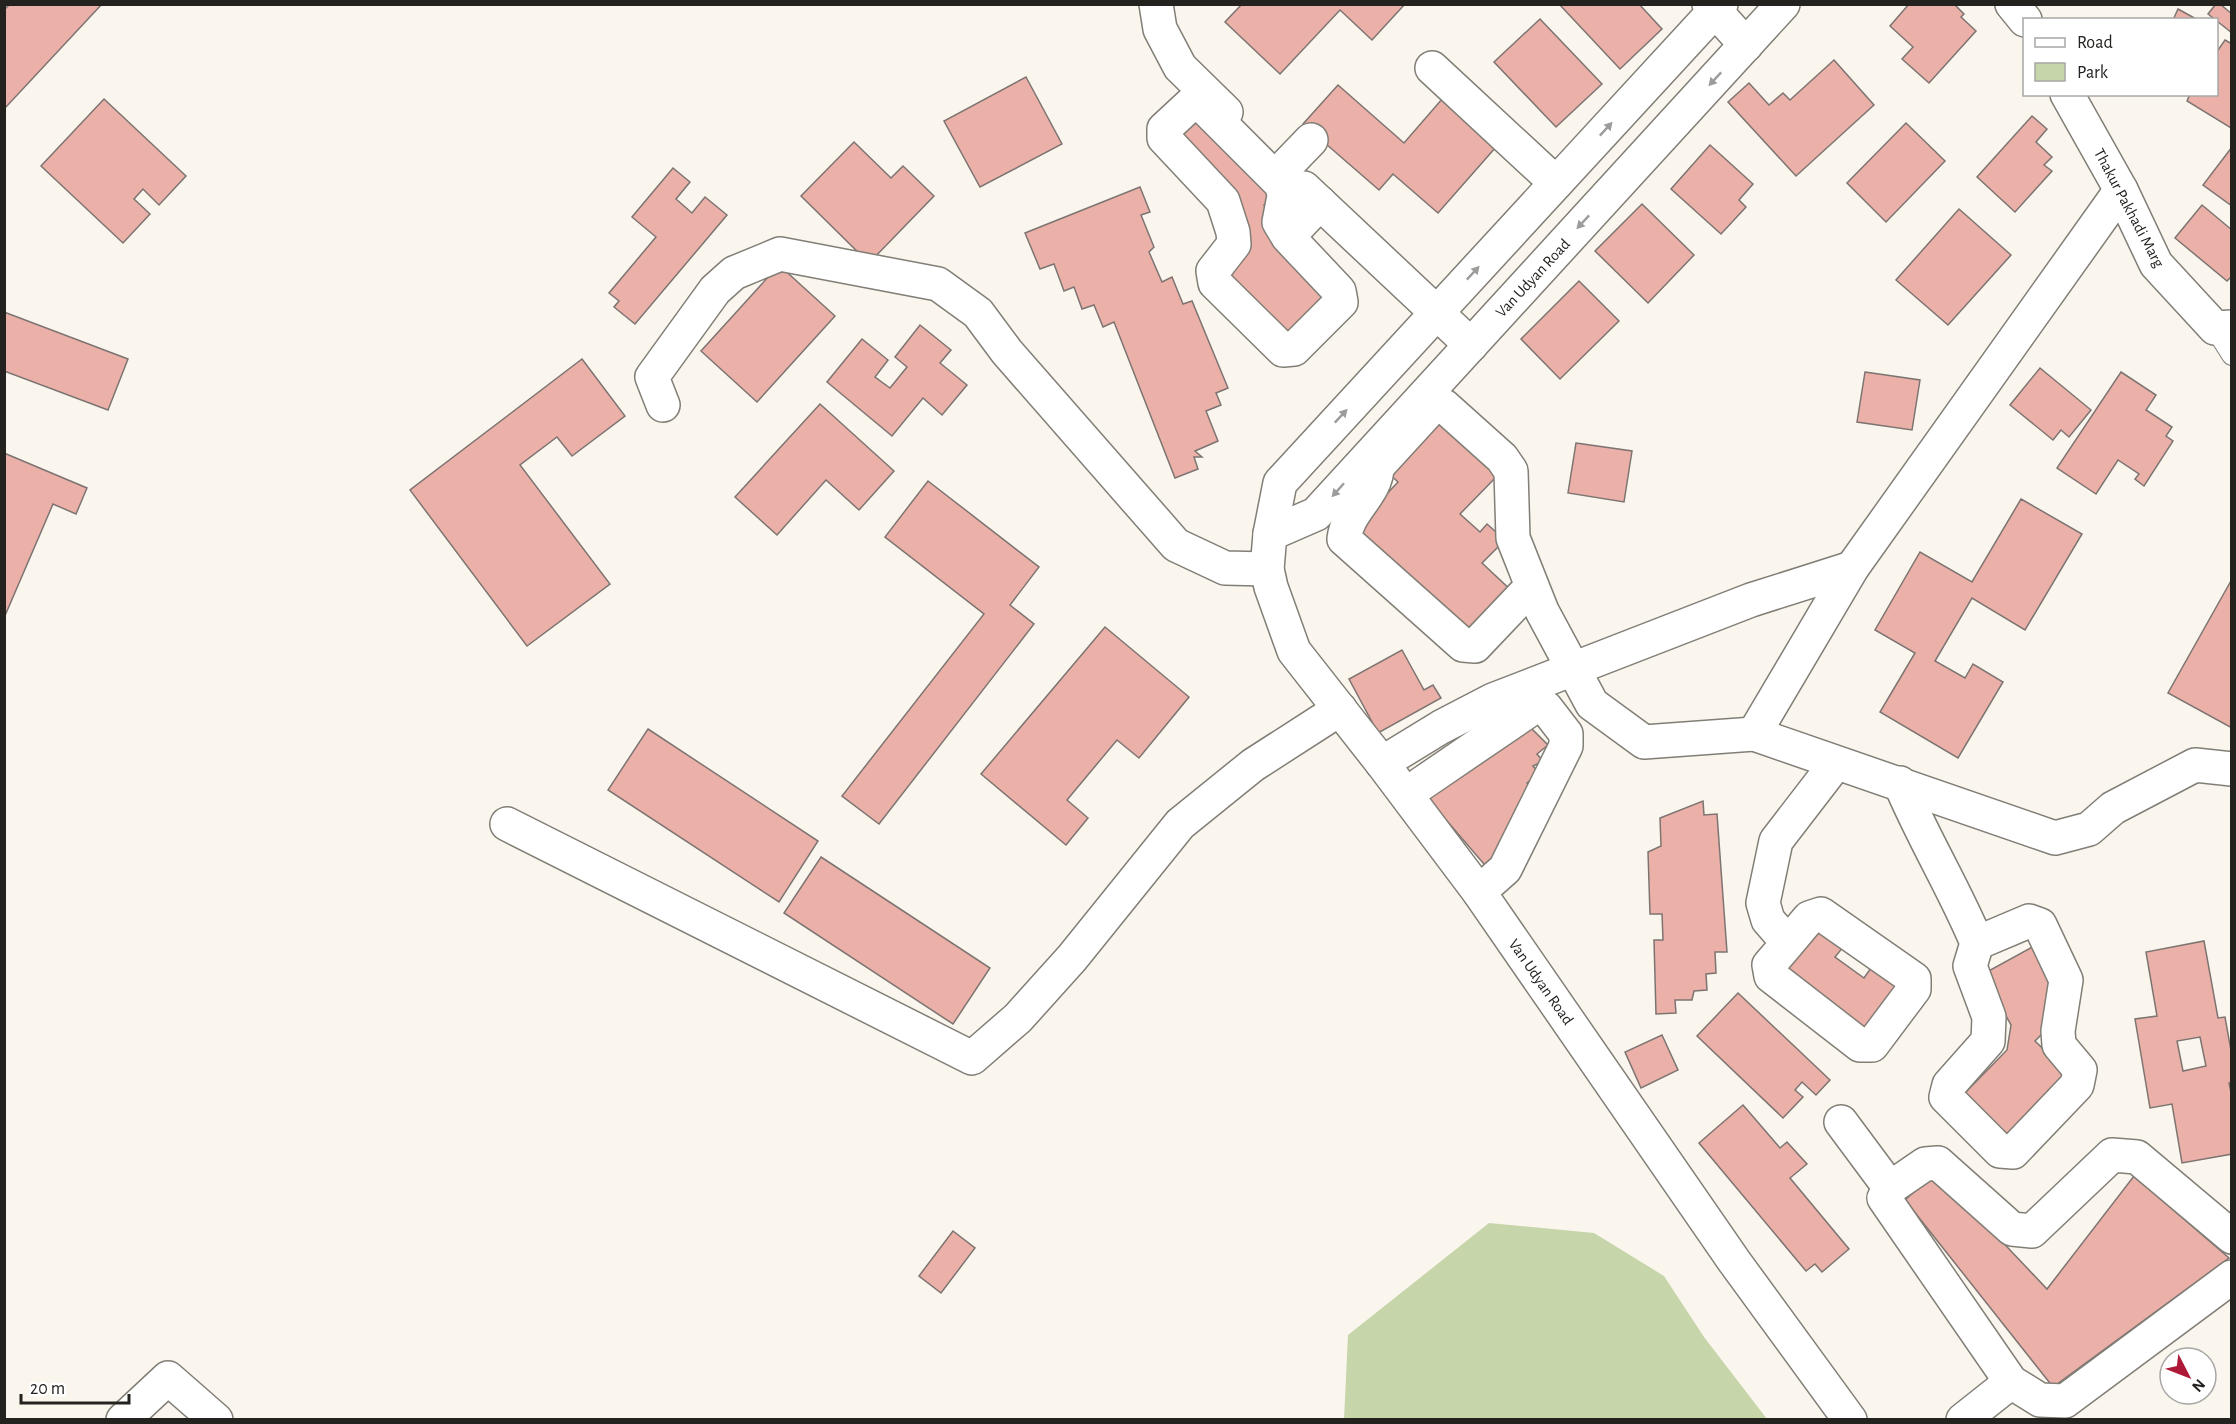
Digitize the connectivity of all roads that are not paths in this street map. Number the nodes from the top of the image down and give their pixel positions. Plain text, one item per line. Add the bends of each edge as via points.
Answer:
1 (1156, 4) edge
2 (1783, 4) edge
3 (2012, 4) edge
4 (1715, 7) edge
5 (2023, 18) edge
6 (1746, 45) junction
7 (1432, 68) dead end
8 (2068, 96) edge
9 (1307, 137) dead end
10 (1281, 164) junction
11 (1557, 183) junction
12 (2121, 190) junction
13 (1320, 203) junction
14 (1288, 237) junction
15 (1436, 313) junction
16 (2223, 328) edge
17 (1471, 345) junction
18 (2232, 355) edge
19 (663, 405) dead end
20 (1270, 534) junction
21 (1852, 568) junction
22 (1267, 569) junction
23 (1531, 587) junction
24 (1574, 670) junction
25 (1340, 709) junction
26 (1500, 712) junction
27 (1441, 727) junction
28 (1754, 734) junction
29 (1459, 759) junction
30 (1382, 763) junction
31 (1836, 763) junction
32 (2232, 769) edge
33 (1900, 783) junction
34 (1422, 784) dead end
35 (507, 824) dead end
36 (1479, 892) junction
37 (1788, 943) dead end
38 (1977, 943) junction
39 (1840, 1122) dead end
40 (1890, 1188) junction
41 (2232, 1237) edge
42 (2232, 1277) edge
43 (2012, 1382) junction
44 (123, 1419) edge
45 (216, 1419) edge
46 (1850, 1419) edge
47 (1963, 1419) edge

1 - 10 street via 1160,29 1180,67
2 - 6 street, Van Udyan Road
3 - 5 street
4 - 6 street
11 -> 4 street, Van Udyan Road
6 -> 17 street, Van Udyan Road
7 - 11 street
8 - 12 street, Thakur Pakhadi Marg
9 - 10 street
10 - 13 street
15 -> 11 street, Van Udyan Road
12 - 16 street, Thakur Pakhadi Marg via 2156,264
12 - 21 street
13 - 14 street
13 - 15 street
14 - 14 street via 1339,291 1341,302 1294,349 1283,350 1215,283 1213,271 1234,244 1228,213 1223,201 1164,138 1164,129 1192,103 1200,103 1282,185 1279,222
15 - 17 street
20 -> 15 street, Van Udyan Road via 1280,483
16 - 18 lane
17 -> 20 street, Van Udyan Road via 1316,514
19 - 22 street via 652,377 715,290 734,273 780,254 938,284 978,313 1007,352 1176,545 1225,568
20 - 22 street, Van Udyan Road
21 - 24 street via 1751,600
21 - 28 street
22 - 25 street, Van Udyan Road via 1294,651
23 - 23 street via 1513,538 1511,471 1502,458 1444,406 1432,407 1377,467 1377,478 1345,526 1344,539 1463,645 1475,646
23 - 24 street
24 - 26 street
24 - 28 street via 1592,704 1644,742
25 - 30 street, Van Udyan Road
25 - 35 street via 1253,765 1180,824 1072,958 1018,1018 972,1058
26 - 27 street
26 - 29 street
26 - 36 street via 1546,708 1566,734 1566,746 1505,869
27 - 29 street
27 - 30 street
28 - 31 street
29 - 34 street
30 - 36 street, Van Udyan Road
31 - 33 street
31 - 37 street via 1776,840 1763,903 1768,920
32 - 33 street via 2195,765 2114,808 2089,829 2055,838
33 - 38 street
36 - 46 street, Van Udyan Road via 1728,1251
38 - 38 street via 2029,921 2040,925 2067,980 2059,1045 2080,1070 2077,1085 2013,1152 2000,1151 1946,1097 1949,1085 1988,1041 1989,1017 1970,966
39 - 40 street
40 - 41 street via 1925,1164 1938,1163 2012,1229 2031,1231 2112,1155 2137,1157
40 - 43 street via 1884,1198
42 - 43 street via 2066,1401 2040,1400
43 - 47 street
44 - 45 street via 168,1378

